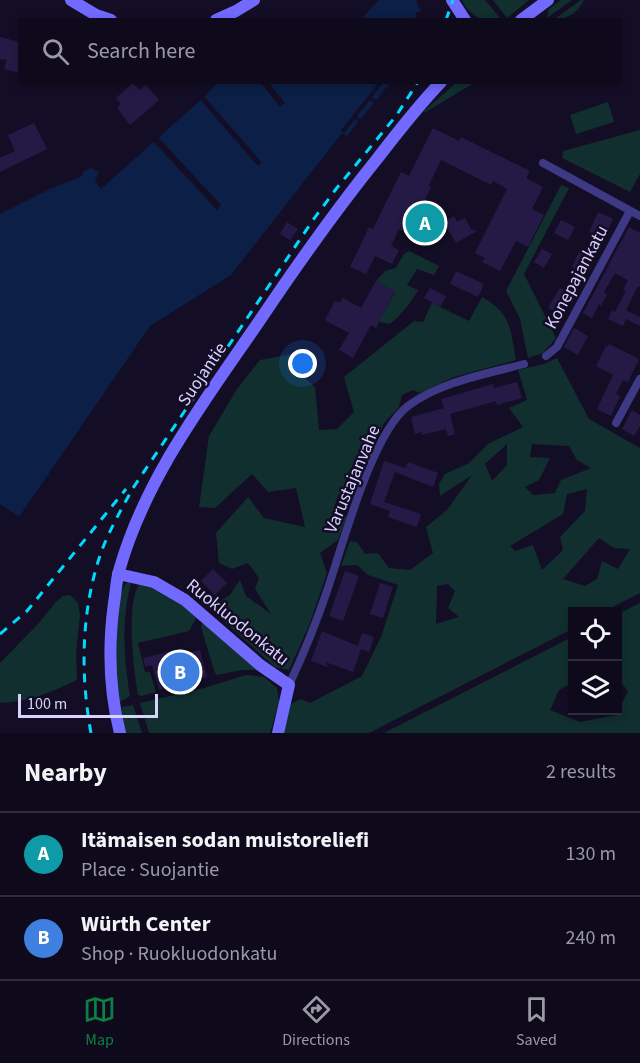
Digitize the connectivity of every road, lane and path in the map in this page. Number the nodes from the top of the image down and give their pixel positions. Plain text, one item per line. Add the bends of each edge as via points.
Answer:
1 (71, 0) edge
2 (254, 0) edge
3 (452, 0) edge
4 (548, 0) edge
5 (105, 18) edge
6 (220, 18) edge
7 (464, 18) edge
8 (524, 18) edge
9 (439, 84) edge
10 (543, 163) dead end
11 (630, 211) junction
12 (640, 216) edge
13 (546, 356) dead end
14 (524, 364) dead end
15 (640, 379) edge
16 (616, 423) dead end
17 (118, 574) junction
18 (289, 685) junction
19 (120, 733) edge
20 (278, 733) edge

1 - 5 street
2 - 6 street
3 - 7 street
4 - 8 street
9 - 17 street, Suojantie via 332,216 194,416 154,483 134,525
10 - 11 street
11 - 12 street
11 - 13 street, Konepajankatu via 557,347
14 - 18 street, Varustajanvahe via 457,382 415,401 399,415 380,444 365,480 305,651
15 - 16 street
17 - 18 street, Ruokluodonkatu via 154,582 185,600
17 - 19 street, Suojantie via 110,642 113,704
18 - 20 street, Ruokluodonkatu

